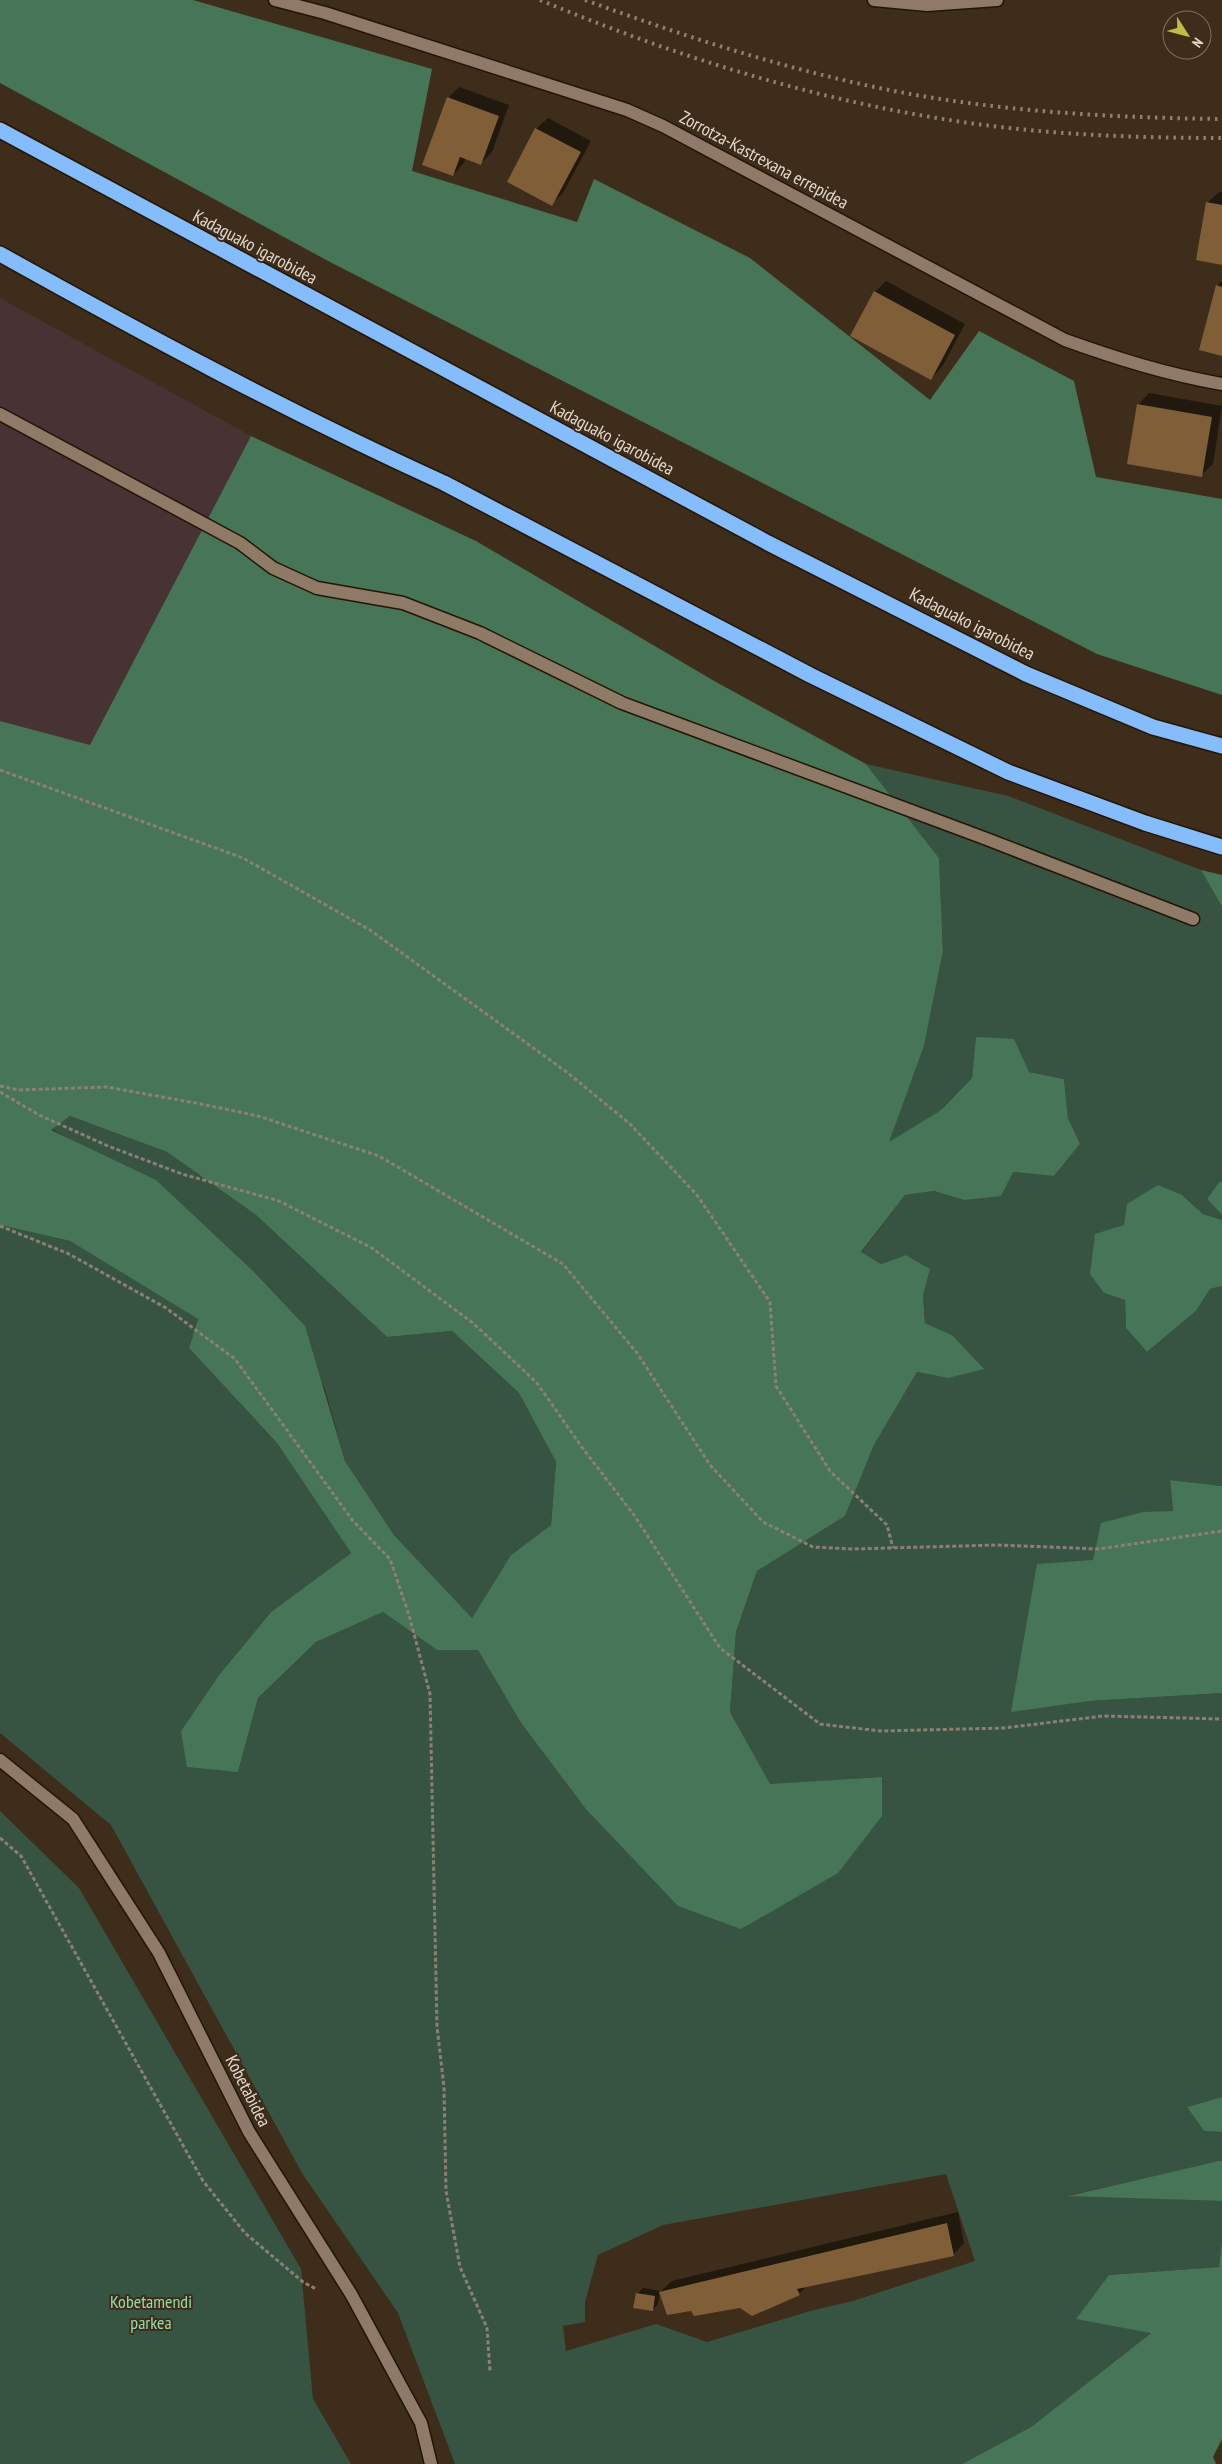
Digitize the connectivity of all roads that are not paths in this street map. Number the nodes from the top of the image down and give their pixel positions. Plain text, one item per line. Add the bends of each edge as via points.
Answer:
1 (274, 0) edge
2 (874, 0) edge
3 (997, 0) edge
4 (0, 130) edge
5 (0, 254) edge
6 (1222, 384) edge
7 (0, 414) edge
8 (1222, 746) edge
9 (1222, 847) edge
10 (1193, 919) dead end
11 (0, 1760) edge
12 (431, 2464) edge

1 - 6 street, Zorrotza-Kastrexana errepidea via 325,13 627,110 663,126 1065,340 1135,366
2 - 3 street via 927,5
4 - 8 highway, Kadaguako igarobidea via 760,538 1026,674 1153,728
5 - 9 highway via 161,342 444,483 810,676 1008,772 1145,823
7 - 10 street via 240,543 273,568 317,588 403,603 480,633 622,703
11 - 12 street, Kobetabidea via 73,1819 159,1953 249,2132 351,2294 422,2423

